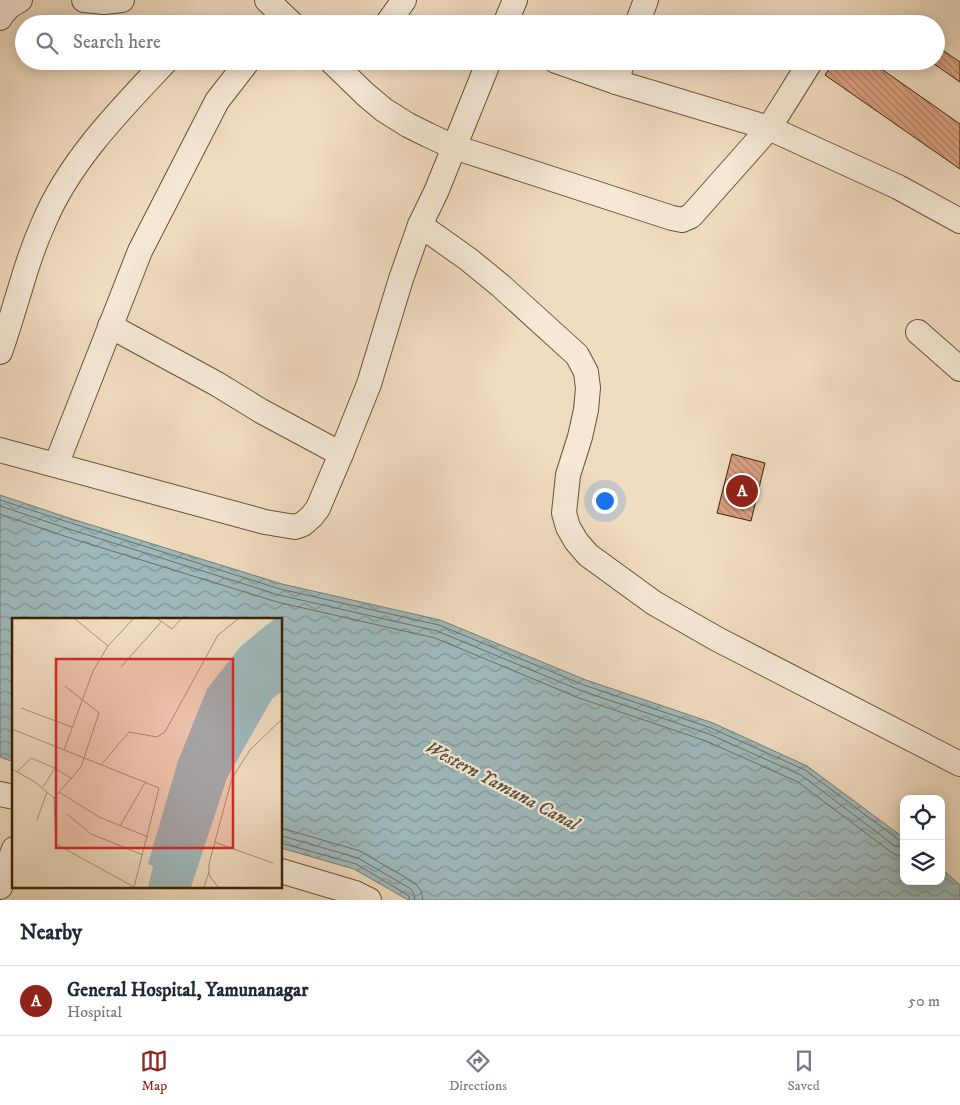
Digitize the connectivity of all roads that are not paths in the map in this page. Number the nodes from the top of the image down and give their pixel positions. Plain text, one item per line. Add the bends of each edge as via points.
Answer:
1 (20, 0) edge
2 (84, 0) edge
3 (122, 0) edge
4 (404, 0) edge
5 (515, 0) edge
6 (646, 0) edge
7 (393, 15) edge
8 (509, 15) edge
9 (640, 15) edge
10 (0, 18) edge
11 (158, 70) edge
12 (241, 70) edge
13 (355, 70) edge
14 (486, 70) edge
15 (805, 70) edge
16 (620, 72) edge
17 (769, 128) junction
18 (454, 147) junction
19 (960, 221) edge
20 (420, 225) junction
21 (110, 326) junction
22 (918, 332) dead end
23 (0, 352) edge
24 (960, 369) edge
25 (0, 450) edge
26 (341, 454) junction
27 (56, 465) junction
28 (960, 764) edge
29 (12, 854) edge
30 (282, 871) edge
31 (0, 887) edge
32 (369, 900) edge

1 - 10 street via 9,6
2 - 3 street
4 - 7 street
5 - 8 street
6 - 9 street
11 - 23 street via 118,112 69,175 45,221
12 - 21 street via 217,100 202,128 140,251
13 - 18 street via 365,94 384,110
14 - 18 street
15 - 17 street
16 - 17 street
17 - 18 street via 691,216 682,220
17 - 19 street via 898,187
18 - 20 street
20 - 26 street via 369,384
20 - 28 street via 502,286 577,356 586,372 586,410 568,475 564,512 576,541 588,555 654,604 717,640
21 - 26 street
21 - 27 street
22 - 24 street
25 - 27 street
26 - 27 street via 318,508 303,524 295,527 265,522
29 - 31 street
30 - 32 street

